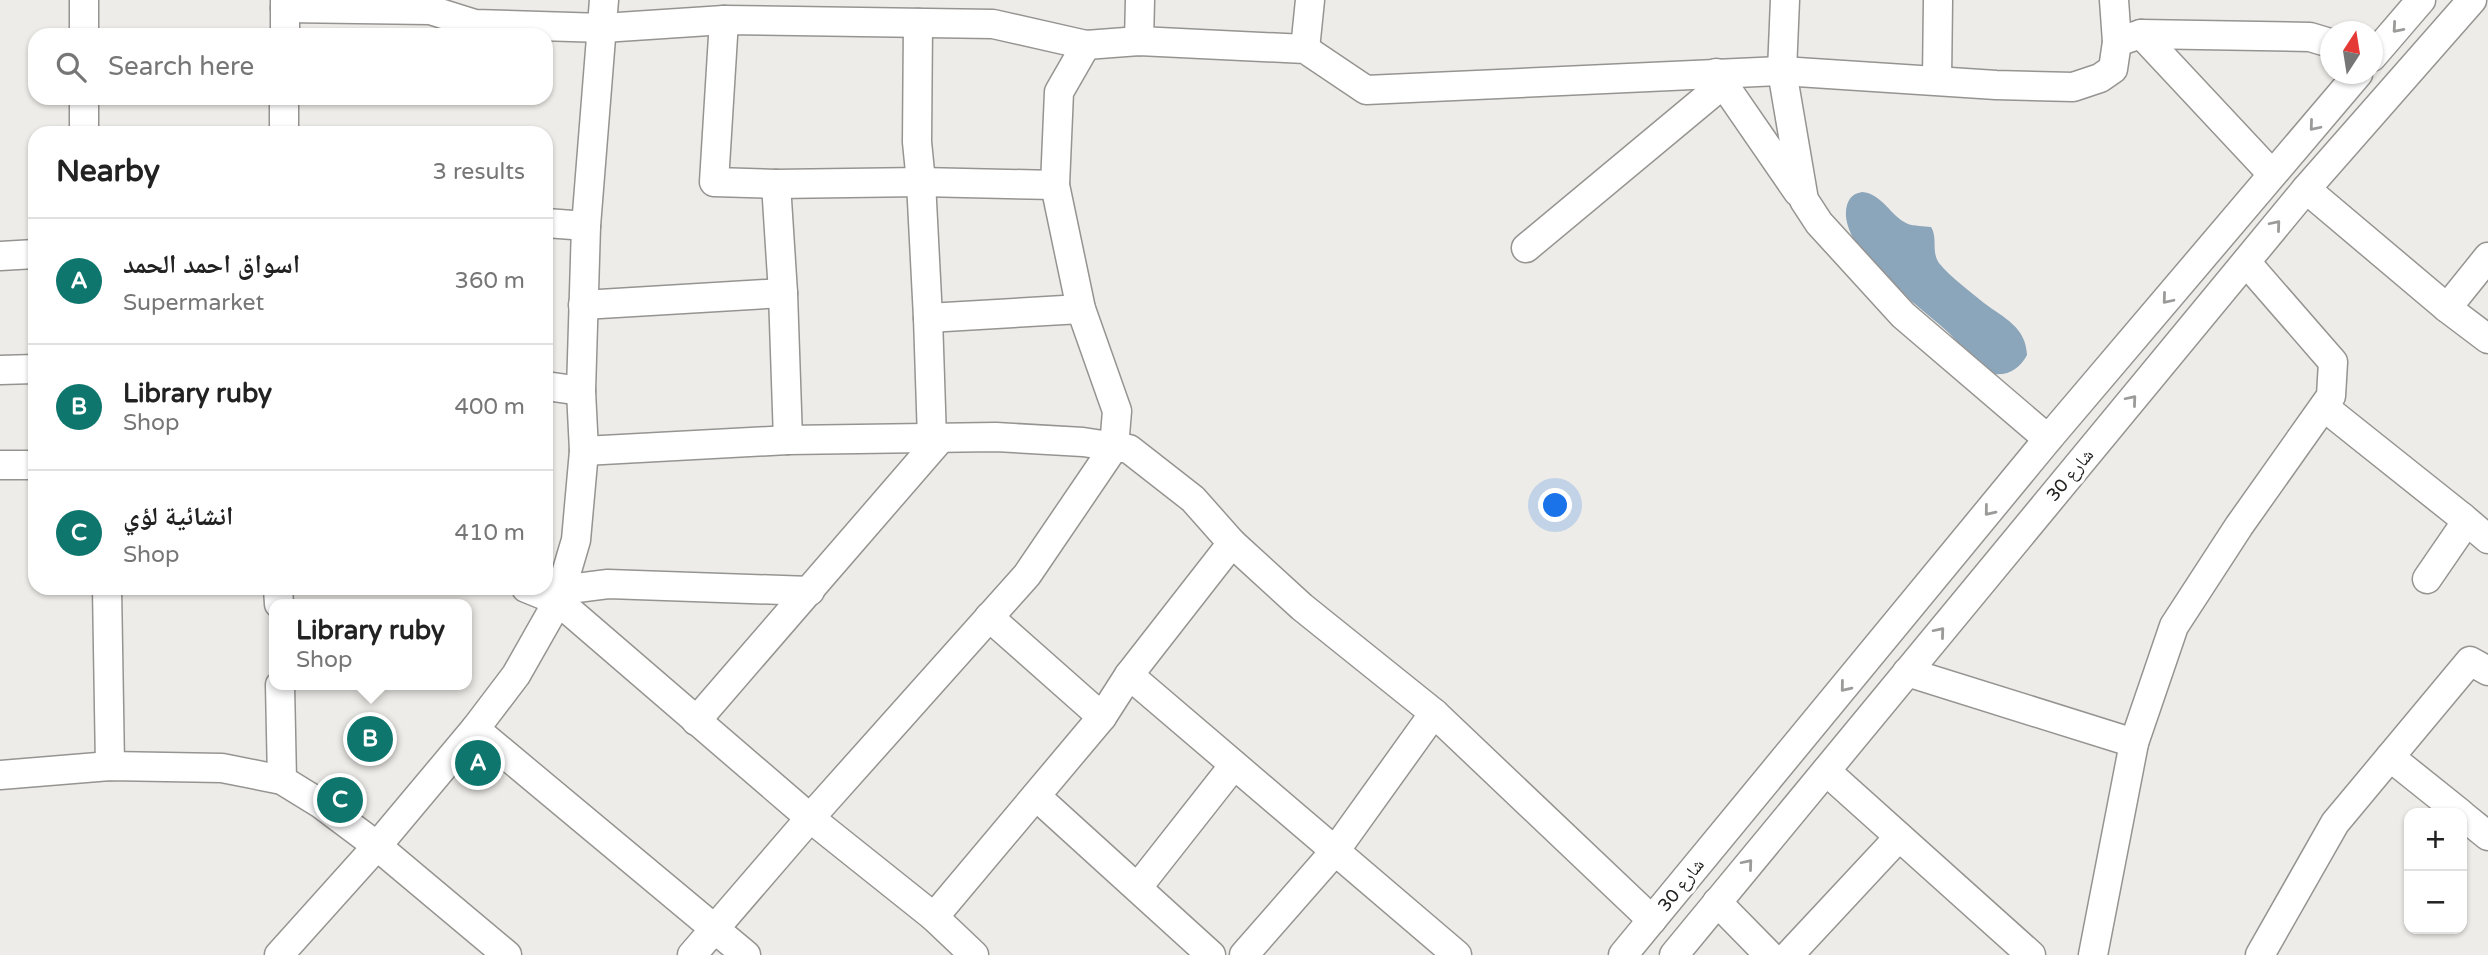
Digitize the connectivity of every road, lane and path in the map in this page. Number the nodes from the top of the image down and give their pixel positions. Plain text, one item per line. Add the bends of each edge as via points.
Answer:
1 (84, 0) edge
2 (604, 0) edge
3 (1140, 0) edge
4 (1310, 0) edge
5 (1785, 0) edge
6 (1938, 0) edge
7 (2114, 0) edge
8 (2421, 0) edge
9 (2472, 0) edge
10 (836, 11) edge
11 (993, 12) edge
12 (285, 14) edge
13 (724, 20) junction
14 (918, 23) junction
15 (84, 28) edge
16 (603, 28) junction
17 (2129, 38) junction
18 (2320, 40) edge
19 (1139, 41) junction
20 (2383, 44) edge
21 (1086, 45) junction
22 (1305, 49) junction
23 (1782, 71) junction
24 (1720, 79) junction
25 (1937, 80) junction
26 (2349, 84) edge
27 (84, 105) edge
28 (284, 105) edge
29 (84, 126) edge
30 (284, 126) edge
31 (2273, 174) junction
32 (921, 182) junction
33 (776, 184) junction
34 (1055, 185) junction
35 (2306, 189) junction
36 (1804, 200) junction
37 (553, 224) edge
38 (586, 226) junction
39 (1526, 248) dead end
40 (28, 254) edge
41 (0, 256) edge
42 (2488, 257) edge
43 (2246, 262) junction
44 (783, 293) junction
45 (583, 305) junction
46 (2447, 308) junction
47 (1082, 309) junction
48 (928, 318) junction
49 (2488, 340) edge
50 (28, 369) edge
51 (0, 370) edge
52 (553, 387) edge
53 (581, 391) junction
54 (2324, 407) junction
55 (2070, 414) junction
56 (2100, 438) junction
57 (936, 439) junction
58 (2048, 439) junction
59 (788, 440) junction
60 (1114, 447) junction
61 (584, 451) junction
62 (0, 465) edge
63 (28, 465) edge
64 (2015, 480) junction
65 (2043, 507) junction
66 (2462, 517) junction
67 (2488, 539) edge
68 (1232, 543) junction
69 (2427, 579) dead end
70 (810, 592) junction
71 (553, 594) edge
72 (107, 595) edge
73 (560, 595) junction
74 (989, 617) junction
75 (2488, 671) edge
76 (1907, 673) junction
77 (1129, 676) junction
78 (280, 690) edge
79 (1434, 713) junction
80 (1102, 718) junction
81 (696, 721) junction
82 (475, 729) junction
83 (2134, 743) junction
84 (2390, 757) junction
85 (1234, 765) junction
86 (110, 766) junction
87 (1826, 771) junction
88 (0, 775) edge
89 (282, 780) junction
90 (1037, 797) junction
91 (2454, 808) edge
92 (810, 818) junction
93 (2467, 819) edge
94 (2488, 836) edge
95 (1899, 837) junction
96 (377, 846) junction
97 (1335, 851) junction
98 (1138, 887) junction
99 (1717, 902) junction
100 (934, 917) junction
101 (1652, 920) junction
102 (715, 929) junction
103 (279, 955) edge
104 (507, 955) edge
105 (692, 955) edge
106 (746, 955) edge
107 (974, 955) edge
108 (1211, 955) edge
109 (1244, 955) edge
110 (1457, 955) edge
111 (1623, 955) edge
112 (1674, 955) edge
113 (1769, 955) edge
114 (1789, 955) edge
115 (2031, 955) edge
116 (2093, 955) edge
117 (2260, 955) edge

1 - 15 street
2 - 16 street
3 - 19 street
4 - 22 street
5 - 23 street
6 - 25 street
7 - 17 street
8 -> 20 street, شارع 30
9 - 35 street, شارع 30
10 - 13 street
10 - 14 street
11 - 14 street
11 - 21 street
12 - 16 street via 430,10 475,24
13 - 16 street
13 - 33 street via 714,182
14 - 32 street
16 - 38 street
17 - 18 street
17 - 25 street via 2113,69 2073,87
17 - 31 street
19 - 21 street
19 - 22 street
21 - 34 street via 1059,92
22 - 24 street via 1366,90
23 - 24 street
23 - 25 street
23 - 36 street
24 - 36 street
24 - 39 street
26 -> 31 street, شارع 30
27 - 29 street
28 - 30 street
31 -> 55 street, شارع 30
32 - 33 street
32 - 34 street
32 - 48 street
33 - 44 street
34 - 47 street
43 -> 35 street, شارع 30
35 - 46 street
36 - 58 street via 1819,223 1903,315
37 - 38 street
38 - 45 street
40 - 41 street
42 - 46 street
43 - 54 street via 2333,362 2331,396
56 -> 43 street, شارع 30
44 - 45 street
44 - 59 street
45 - 53 street
46 - 49 street
47 - 48 street
47 - 60 street via 1117,411
48 - 57 street
50 - 51 street
52 - 53 street
53 - 61 street
54 - 66 street
54 - 83 street via 2174,626
55 - 56 street via 2071,424 2082,437
55 - 58 street, شارع 30
56 - 65 street, شارع 30
57 - 59 street
57 - 60 street via 996,437
57 - 70 street
58 - 64 street, شارع 30
59 - 61 street
60 - 68 street via 1129,449 1194,499
60 - 74 street via 1027,575
61 - 73 street via 576,540
62 - 63 street
64 - 65 street via 2039,488
64 -> 101 street, شارع 30
76 -> 65 street, شارع 30
66 - 67 street
66 - 69 street via 2462,528
68 - 77 street
68 - 79 street via 1301,607
70 - 73 street via 608,584
70 - 81 street
71 - 73 street
72 - 86 street
73 - 81 street
73 - 82 street via 516,675
74 - 80 street
74 - 92 street
75 - 84 street via 2470,661
76 - 83 street
76 - 87 street, شارع 30
77 - 80 street
77 - 85 street
78 - 89 street
79 - 97 street
79 - 101 street
80 - 90 street
81 - 92 street
82 - 96 street
82 - 102 street
83 - 116 street
84 - 91 street
84 - 117 street via 2335,823
85 - 97 street
85 - 98 street
86 - 88 street
86 - 89 street via 222,768
87 - 95 street
99 -> 87 street, شارع 30
89 - 96 street
90 - 98 street
90 - 100 street
92 - 100 street
92 - 102 street
93 - 94 street
95 - 114 street
95 - 115 street
96 - 103 street
96 - 104 street
97 - 109 street
97 - 110 street
98 - 108 street
99 - 112 street, شارع 30
99 - 113 street
100 - 107 street
101 - 111 street, شارع 30
102 - 105 street
102 - 106 street

